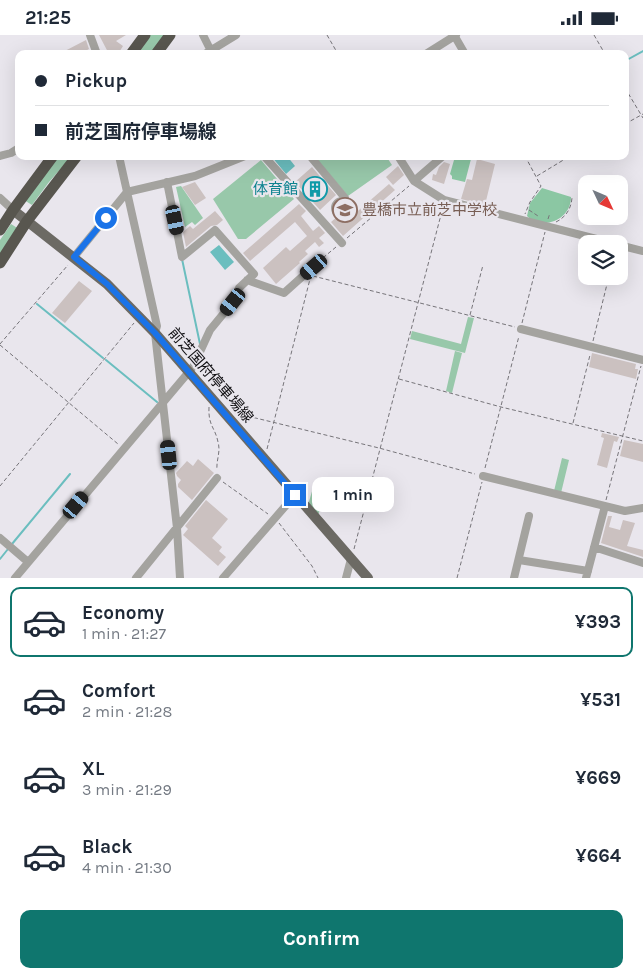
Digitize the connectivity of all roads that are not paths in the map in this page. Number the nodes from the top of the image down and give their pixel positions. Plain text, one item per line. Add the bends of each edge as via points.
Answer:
1 (90, 35) edge
2 (146, 35) edge
3 (170, 35) edge
4 (203, 35) edge
5 (236, 35) edge
6 (455, 35) edge
7 (96, 50) edge
8 (134, 50) edge
9 (159, 50) edge
10 (208, 50) edge
11 (214, 50) edge
12 (432, 50) edge
13 (462, 50) edge
14 (15, 150) edge
15 (0, 156) edge
16 (50, 160) edge
17 (74, 160) edge
18 (120, 160) edge
19 (235, 160) edge
20 (268, 160) edge
21 (313, 160) edge
22 (401, 160) edge
23 (430, 160) edge
24 (439, 160) edge
25 (433, 165) junction
26 (414, 181) junction
27 (167, 182) junction
28 (127, 192) junction
29 (0, 199) edge
30 (343, 201) dead end
31 (13, 210) junction
32 (27, 221) junction
33 (0, 230) edge
34 (584, 235) edge
35 (342, 243) road end
36 (628, 247) edge
37 (643, 251) edge
38 (74, 257) junction
39 (0, 263) edge
40 (314, 267) road end
41 (247, 280) junction
42 (521, 329) road end
43 (155, 333) junction
44 (643, 360) edge
45 (189, 372) junction
46 (163, 401) junction
47 (483, 476) road end
48 (218, 478) road end
49 (295, 495) junction
50 (605, 506) junction
51 (643, 508) edge
52 (529, 515) dead end
53 (177, 528) junction
54 (0, 538) edge
55 (594, 547) junction
56 (351, 559) junction
57 (519, 560) junction
58 (28, 562) junction
59 (643, 563) edge
60 (587, 575) edge
61 (15, 578) edge
62 (136, 578) edge
63 (180, 578) edge
64 (223, 578) edge
65 (346, 578) edge
66 (368, 578) edge
67 (514, 578) edge

1 - 7 street
2 - 8 highway
3 - 9 highway
4 - 10 street
5 - 11 street
6 - 12 street
6 - 13 street
14 - 15 street
16 - 31 highway
17 - 32 highway
18 - 28 street
19 - 27 street via 195,176
20 - 35 street
21 - 30 street via 345,198
22 - 26 street
23 - 25 street
24 - 25 street
25 - 26 street
26 - 34 street via 444,200
27 - 28 street
27 - 41 street via 182,257 216,230 254,274
28 - 38 street
28 - 43 street via 157,326
29 - 31 street
31 - 32 main road, 前芝国府停車場線
31 - 33 highway
32 - 38 main road, 前芝国府停車場線
32 - 39 highway
36 - 37 street
38 - 43 main road, 前芝国府停車場線 via 107,284
40 - 41 street via 284,293
41 - 45 street via 210,330
42 - 44 street
43 - 45 main road, 前芝国府停車場線
43 - 46 street
45 - 46 street
45 - 49 main road, 前芝国府停車場線
46 - 53 street
46 - 58 street
47 - 50 street
48 - 53 street
49 - 56 main road, 前芝国府停車場線
49 - 64 street
50 - 51 street via 625,511
50 - 55 street
52 - 57 street
53 - 62 street
53 - 63 street
54 - 58 street
55 - 59 street
55 - 60 street
56 - 65 street
56 - 66 main road, 前芝国府停車場線
57 - 60 street
57 - 67 street
58 - 61 street

